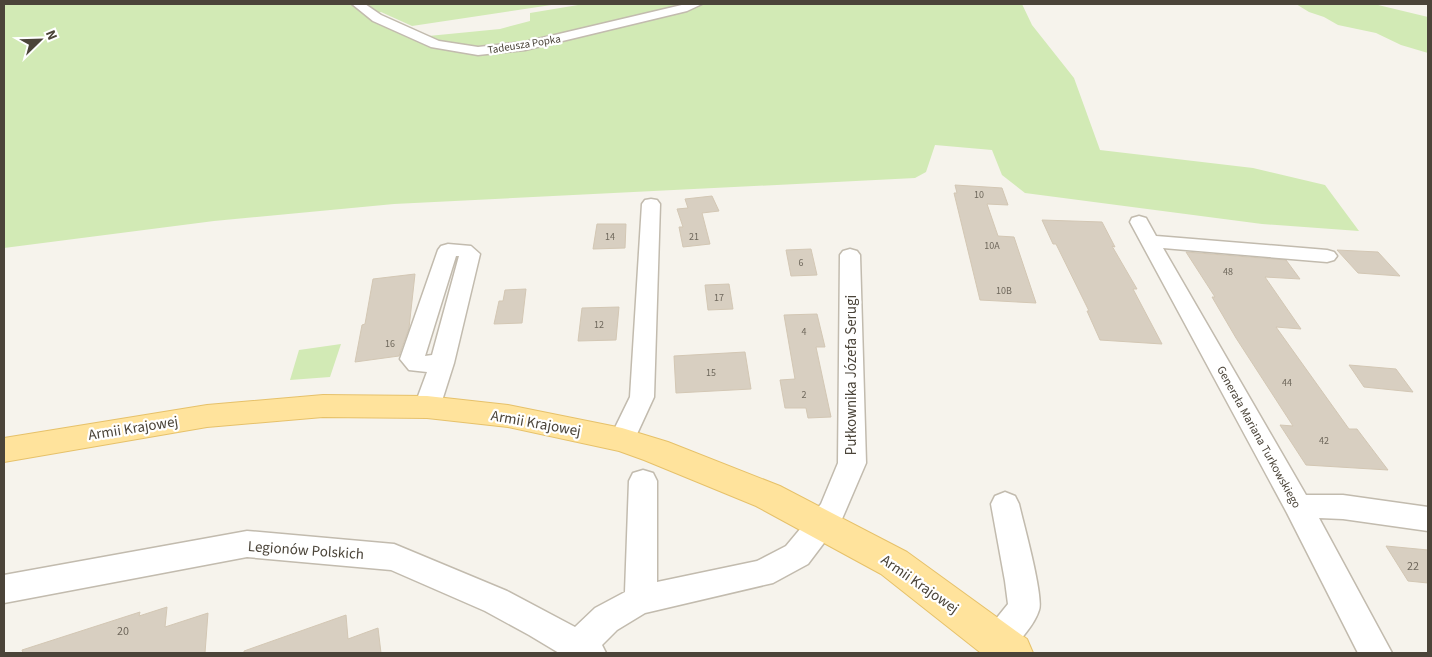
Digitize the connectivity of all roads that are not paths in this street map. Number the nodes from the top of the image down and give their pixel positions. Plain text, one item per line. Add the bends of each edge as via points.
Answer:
1 (358, 4) edge
2 (696, 4) edge
3 (650, 204) dead end
4 (850, 256) dead end
5 (1327, 256) dead end
6 (442, 363) junction
7 (427, 408) junction
8 (622, 440) junction
9 (4, 450) edge
10 (643, 481) dead end
11 (1005, 504) dead end
12 (1298, 506) junction
13 (1428, 519) edge
14 (821, 523) junction
15 (4, 589) edge
16 (641, 600) junction
17 (1006, 647) edge
18 (584, 650) edge
19 (1375, 653) edge

1 - 2 street, Tadeusza Popka via 377,18 436,44 478,51 567,37
3 - 8 street via 642,397
4 - 14 street, Pułkownika Józefa Serugi via 852,463 832,511
5 - 12 street, Generała Mariana Turkowskiego via 1144,232
6 - 6 street via 470,254 464,250 448,250 412,359 417,364
6 - 7 street
7 - 8 main road, Armii Krajowej via 508,416
7 - 9 main road, Armii Krajowej via 323,406 259,411
8 - 14 main road, Armii Krajowej via 709,471
10 - 16 street
11 - 17 street via 1022,580 1024,608
12 - 13 street via 1343,507
12 - 19 street, Generała Mariana Turkowskiego
14 - 16 street, Pułkownika Józefa Serugi via 796,555 762,573
14 - 17 main road, Armii Krajowej via 894,562
15 - 18 street, Legionów Polskich via 247,544 394,557 496,601
16 - 18 street, Pułkownika Józefa Serugi via 606,619

